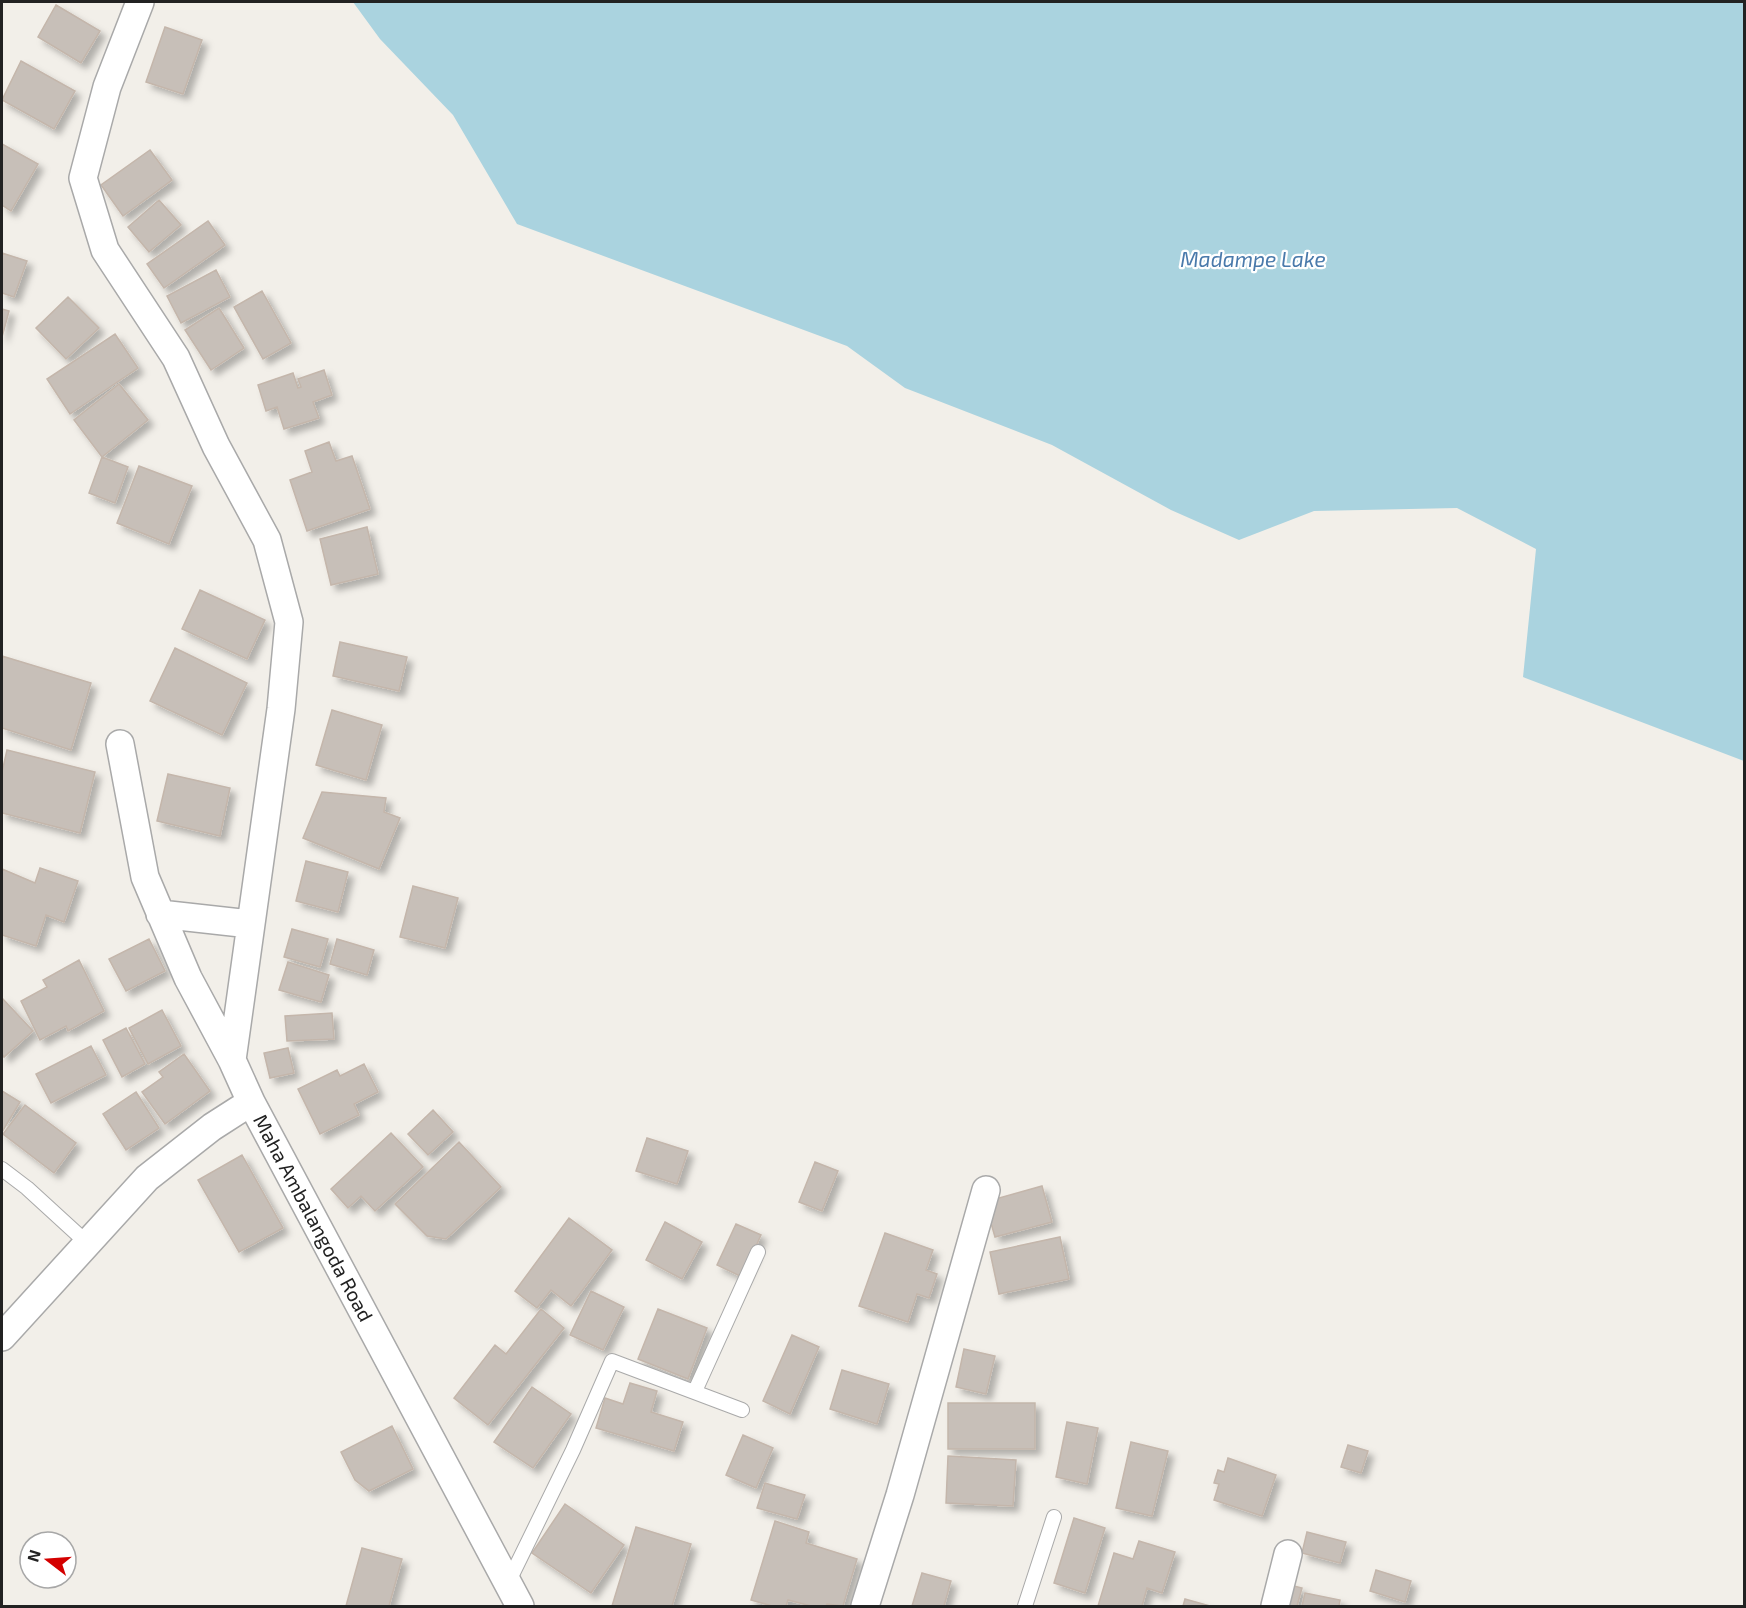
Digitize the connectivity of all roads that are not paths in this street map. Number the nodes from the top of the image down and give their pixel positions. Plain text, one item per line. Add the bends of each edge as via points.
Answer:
1 (140, 2) edge
2 (120, 744) dead end
3 (160, 914) junction
4 (250, 924) junction
5 (232, 1060) junction
6 (251, 1102) junction
7 (2, 1169) edge
8 (986, 1190) dead end
9 (86, 1242) junction
10 (758, 1252) dead end
11 (2, 1337) edge
12 (694, 1391) junction
13 (742, 1410) dead end
14 (1054, 1517) dead end
15 (1288, 1554) dead end
16 (508, 1583) junction
17 (520, 1606) edge
18 (865, 1606) edge
19 (1025, 1606) edge
20 (1275, 1606) edge

1 - 4 street via 107,87 83,178 105,249 176,358 216,446 267,540 289,622 281,709
2 - 3 street via 145,877
3 - 4 street
3 - 5 street via 188,978
4 - 5 street
5 - 6 street
6 - 9 street, Maha Ambalangoda Road via 147,1178
6 - 16 street, Maha Ambalangoda Road
7 - 9 lane
8 - 18 street
9 - 11 street, Maha Ambalangoda Road
10 - 12 lane
12 - 13 lane
12 - 16 lane via 612,1361
14 - 19 lane
15 - 20 street
16 - 17 street, Maha Ambalangoda Road

